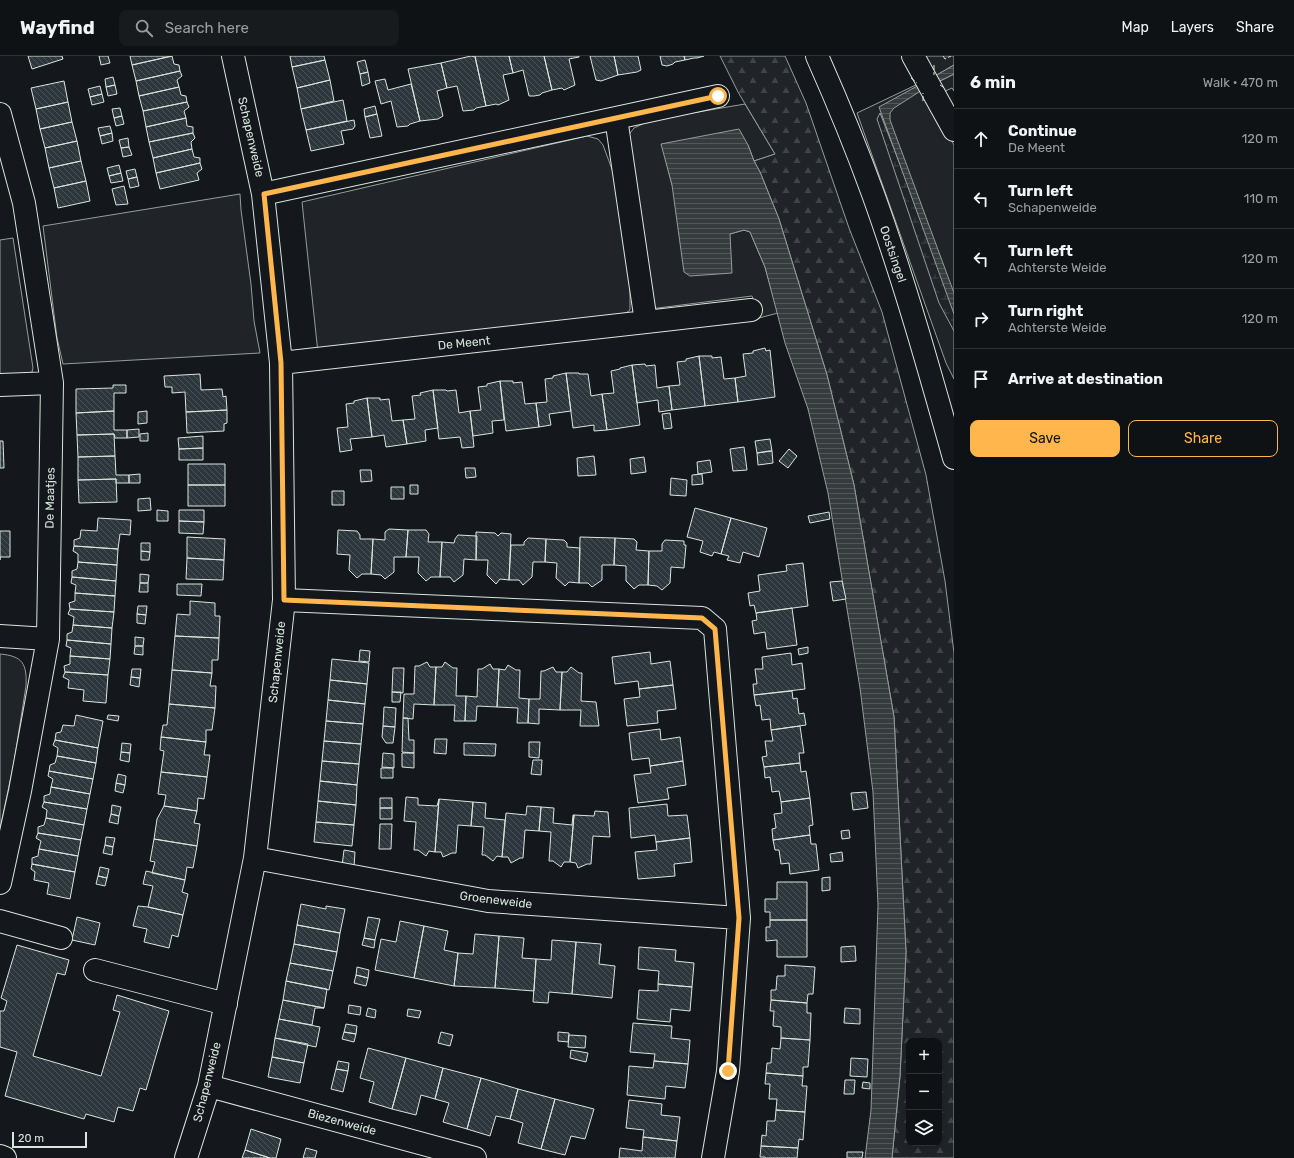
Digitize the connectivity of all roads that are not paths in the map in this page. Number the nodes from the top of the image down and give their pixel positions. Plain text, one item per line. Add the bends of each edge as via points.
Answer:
1 (233, 56) edge
2 (817, 56) edge
3 (913, 56) edge
4 (718, 96) dead end
5 (0, 114) edge
6 (616, 118) junction
7 (954, 130) edge
8 (264, 194) junction
9 (751, 310) dead end
10 (646, 322) junction
11 (281, 363) junction
12 (52, 383) junction
13 (0, 386) edge
14 (954, 458) edge
15 (284, 600) junction
16 (0, 636) edge
17 (48, 639) junction
18 (255, 858) junction
19 (0, 883) edge
20 (739, 918) junction
21 (0, 921) edge
22 (61, 938) dead end
23 (95, 970) dead end
24 (226, 1004) junction
25 (209, 1086) junction
26 (0, 1156) edge
27 (6, 1158) edge
28 (186, 1158) edge
29 (475, 1158) edge
30 (713, 1158) edge

1 - 8 street, Schapenweide
2 - 14 street, Oostsingel via 873,194 903,283
3 - 7 street
4 - 6 street
5 - 12 street, De Maatjes via 24,204
6 - 8 street
6 - 10 street
8 - 11 street, Schapenweide
9 - 10 street, De Meent
10 - 11 street, De Meent
11 - 15 street, Schapenweide
12 - 13 street
12 - 17 street, De Maatjes
15 - 18 street, Schapenweide
15 - 20 street via 702,618 715,629
16 - 17 street
17 - 19 street, De Maatjes
18 - 20 street, Groeneweide via 488,901
18 - 24 street, Schapenweide
20 - 30 street via 728,1071
21 - 22 street
23 - 24 street
24 - 25 street, Schapenweide
25 - 28 street, Schapenweide
25 - 29 street, Biezenweide
26 - 27 street

